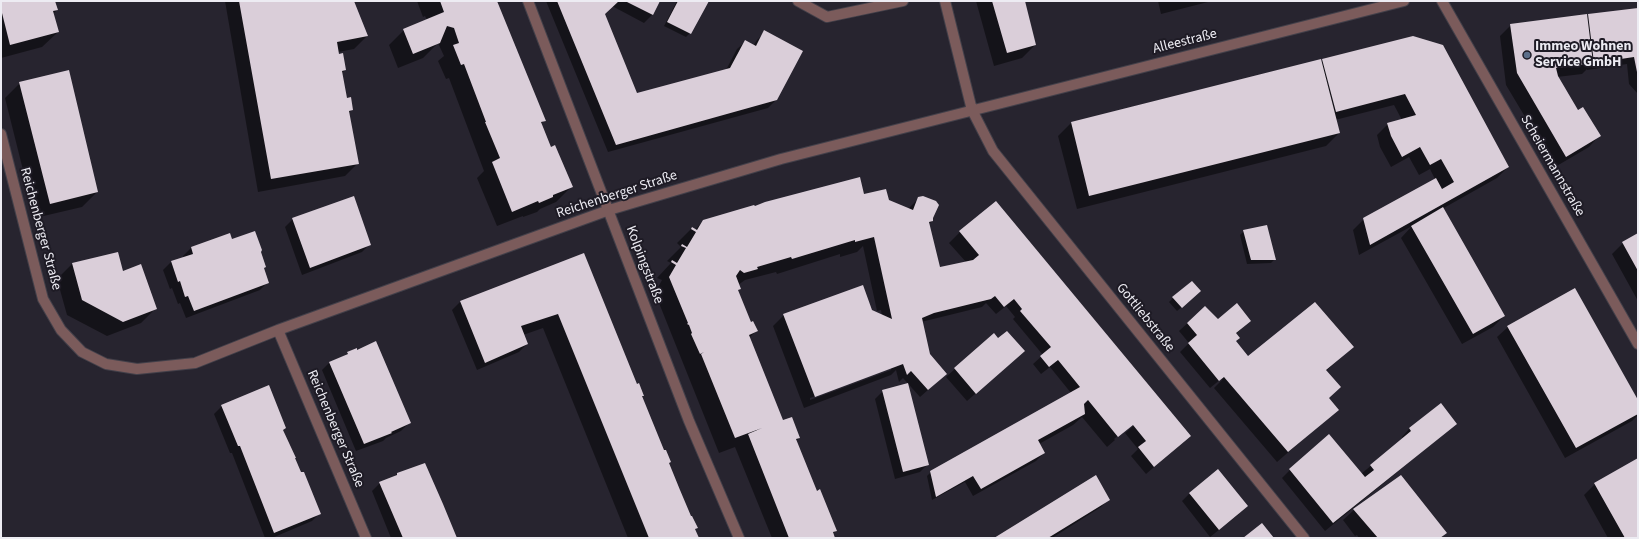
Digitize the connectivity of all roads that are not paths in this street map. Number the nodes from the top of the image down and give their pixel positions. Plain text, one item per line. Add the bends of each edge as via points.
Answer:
1 (528, 1) edge
2 (798, 1) edge
3 (903, 1) edge
4 (945, 1) edge
5 (1404, 1) edge
6 (1442, 1) edge
7 (972, 110) junction
8 (1, 134) edge
9 (608, 210) junction
10 (278, 330) junction
11 (1638, 344) edge
12 (366, 538) edge
13 (739, 538) edge
14 (1304, 538) edge

1 - 9 street, Kolpingstraße
2 - 3 street via 827,17
4 - 7 street, Gottliebstraße
5 - 7 street, Alleestraße
6 - 11 street, Scheiermannstraße
7 - 9 street, Reichenberger Straße via 781,159
7 - 14 street, Gottliebstraße via 993,151
8 - 10 street, Reichenberger Straße via 44,299 61,330 82,352 106,364 137,369 195,363
9 - 10 street, Reichenberger Straße
9 - 13 street, Kolpingstraße via 689,421
10 - 12 street, Reichenberger Straße

